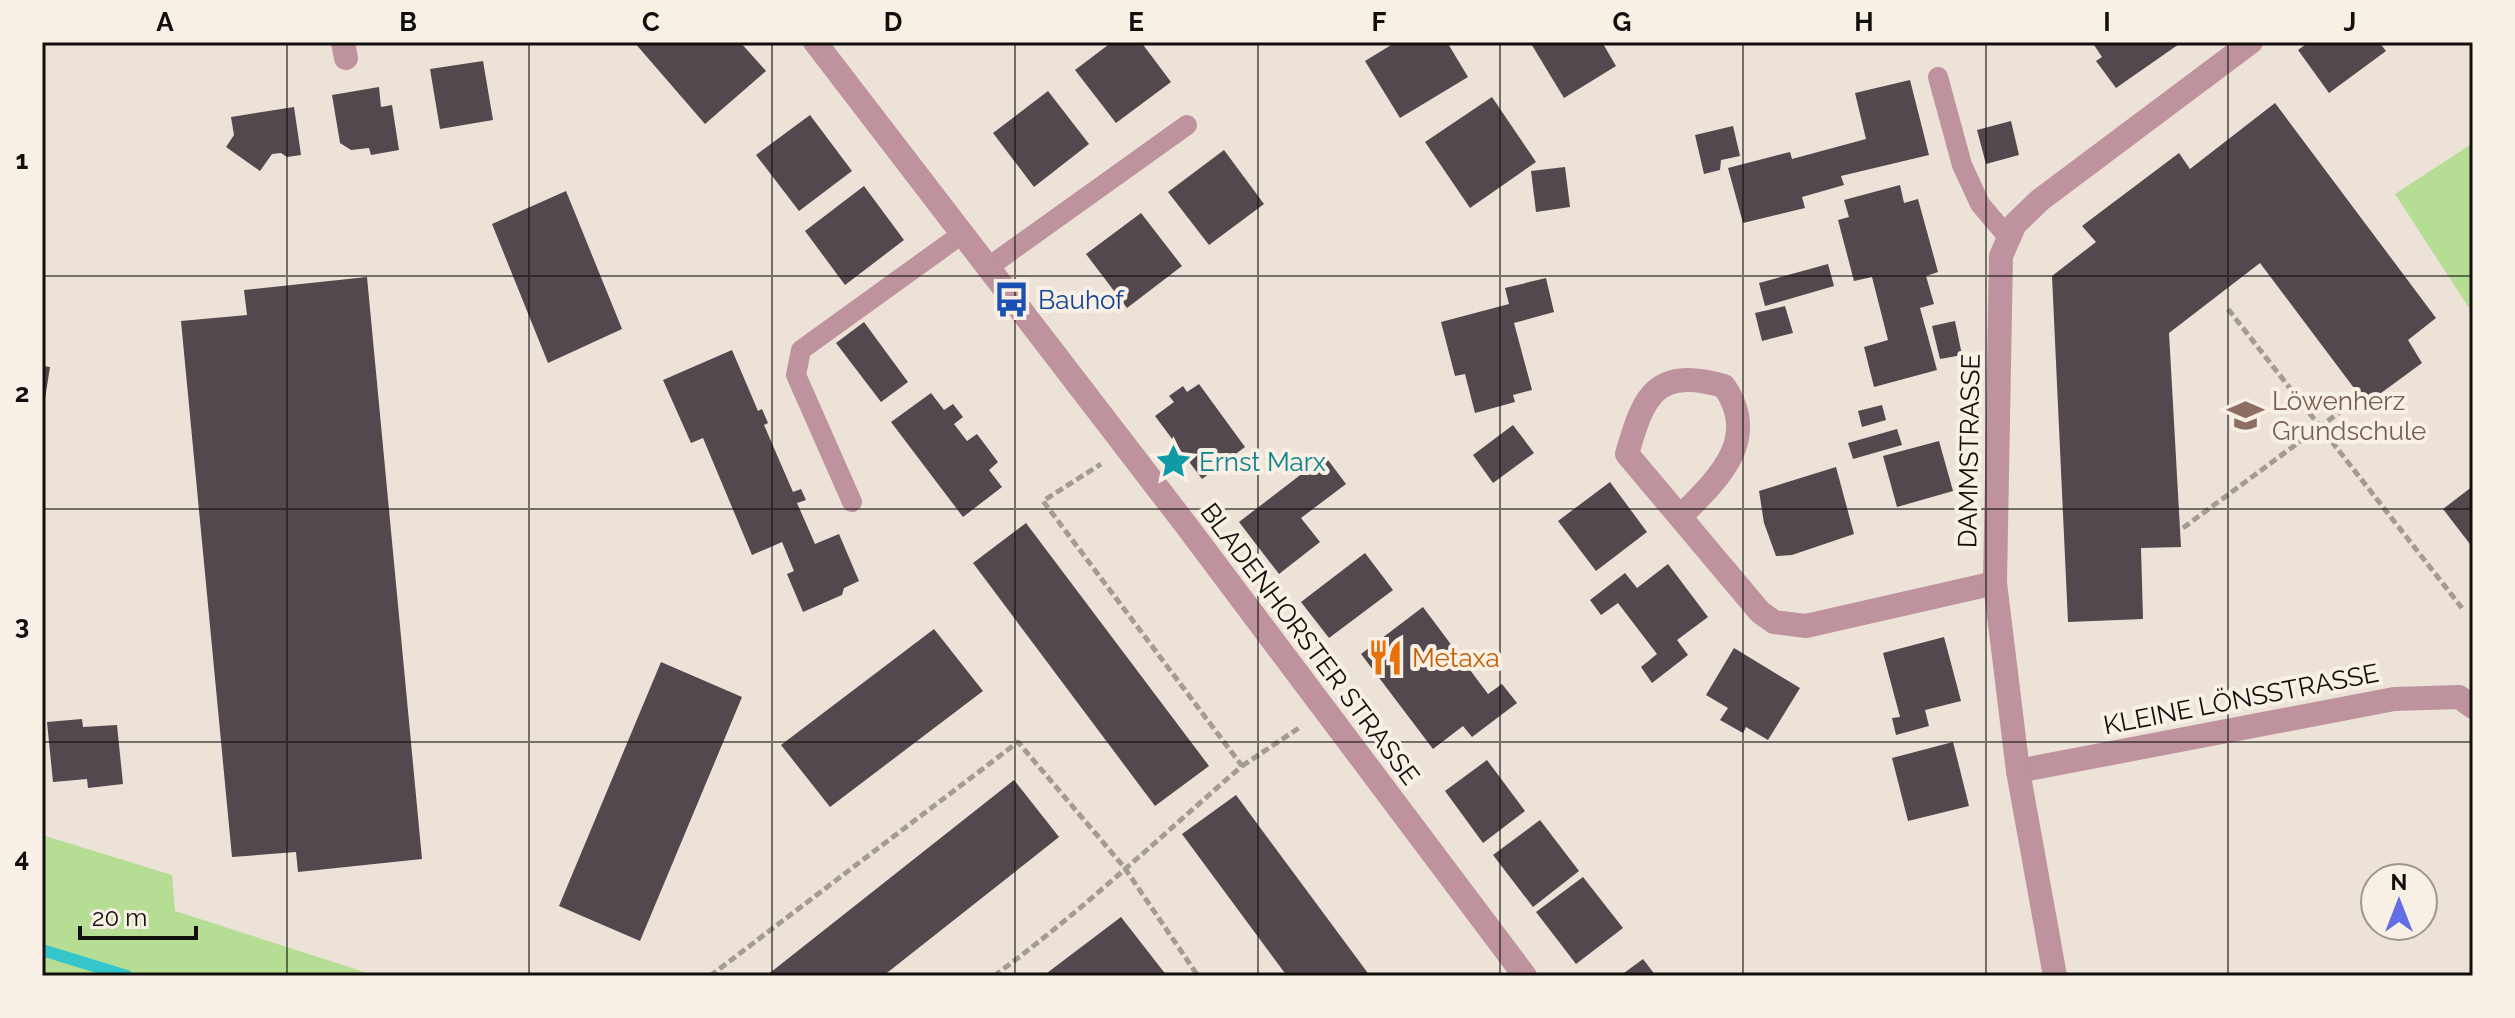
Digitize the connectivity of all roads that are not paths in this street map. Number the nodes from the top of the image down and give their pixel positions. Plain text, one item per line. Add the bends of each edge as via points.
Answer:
1 (815, 42) edge
2 (2251, 42) edge
3 (1938, 77) dead end
4 (1187, 125) dead end
5 (962, 234) junction
6 (2008, 237) junction
7 (987, 268) junction
8 (852, 502) dead end
9 (1680, 517) junction
10 (1995, 583) junction
11 (2473, 707) edge
12 (2018, 771) junction
13 (1525, 976) edge
14 (2055, 976) edge

1 - 5 street, BLADENHORSTER STRASSE
2 - 6 street, DAMMSTRASSE via 2040,200
3 - 6 lane via 1962,165 1980,204
4 - 7 lane
5 - 7 street, BLADENHORSTER STRASSE
5 - 8 lane via 801,350 796,375
6 - 10 street, DAMMSTRASSE via 1999,292
7 - 13 street, BLADENHORSTER STRASSE
9 - 9 street via 1627,454 1646,398 1671,381 1700,379 1724,386 1738,406 1738,434 1729,462
9 - 10 street via 1760,612 1790,626
10 - 12 street, DAMMSTRASSE
11 - 12 street, KLEINE LÖNSSTRASSE via 2459,697 2394,699
12 - 14 street, DAMMSTRASSE

